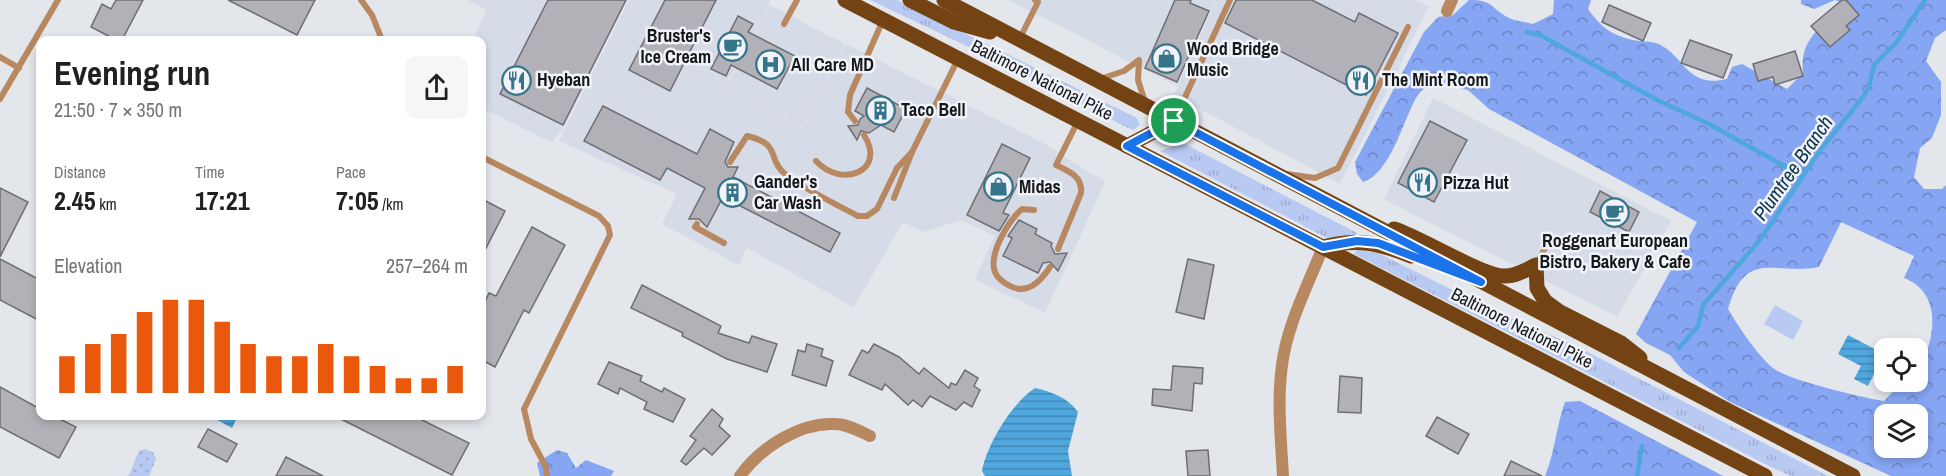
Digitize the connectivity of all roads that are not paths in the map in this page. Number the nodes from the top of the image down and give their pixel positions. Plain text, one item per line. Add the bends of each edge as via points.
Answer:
1 (58, 0) edge
2 (361, 0) edge
3 (797, 0) edge
4 (845, 0) edge
5 (910, 0) edge
6 (944, 0) edge
7 (1230, 0) edge
8 (1037, 1) edge
9 (883, 20) junction
10 (784, 24) dead end
11 (1408, 27) dead end
12 (37, 36) edge
13 (380, 36) edge
14 (36, 38) edge
15 (1019, 40) junction
16 (0, 57) edge
17 (958, 58) junction
18 (19, 68) junction
19 (1097, 80) junction
20 (0, 99) edge
21 (1147, 108) junction
22 (1078, 120) junction
23 (855, 121) dead end
24 (1174, 121) junction
25 (864, 135) dead end
26 (1127, 146) junction
27 (912, 152) junction
28 (486, 159) edge
29 (816, 161) dead end
30 (730, 162) dead end
31 (1272, 172) junction
32 (894, 198) dead end
33 (1034, 210) dead end
34 (1349, 214) junction
35 (697, 224) dead end
36 (724, 243) dead end
37 (1323, 247) junction
38 (1058, 249) dead end
39 (1544, 250) dead end
40 (1536, 265) junction
41 (1050, 267) dead end
42 (1481, 282) junction
43 (1676, 385) junction
44 (870, 436) dead end
45 (547, 476) edge
46 (740, 476) edge
47 (1283, 476) edge
48 (1765, 476) edge
49 (1853, 476) edge

1 - 12 lane
2 - 13 lane
3 - 10 lane
4 - 9 main road, Baltimore National Pike
5 - 15 main road via 954,22
6 - 15 main road, Baltimore National Pike
7 - 24 lane
8 - 15 lane
9 - 17 main road, Baltimore National Pike
9 - 23 lane via 850,96 848,112
11 - 31 lane via 1338,168 1315,178
14 - 18 lane
15 - 19 main road, Baltimore National Pike
16 - 18 lane
17 - 22 main road, Baltimore National Pike
17 - 27 lane
18 - 20 lane
19 - 21 main road, Baltimore National Pike
19 - 21 lane via 1124,71 1138,60 1138,80
21 - 24 main road, Baltimore National Pike
22 - 26 main road, Baltimore National Pike
22 - 38 lane via 1056,165 1078,178 1082,187
24 - 26 main road
24 - 31 main road, Baltimore National Pike
25 - 29 lane via 869,144 869,159 855,175 833,175
26 - 37 main road, Baltimore National Pike
27 - 30 lane via 897,168 876,209 867,216 846,210 783,173 771,147 753,138 747,136 741,142
27 - 32 lane
28 - 45 lane via 599,216 610,235 524,409 531,439
31 - 34 main road, Baltimore National Pike
33 - 41 lane via 1022,209 1013,217 995,255 994,272 1015,289 1026,289 1041,282
34 - 40 main road via 1413,235 1504,277
34 - 42 main road, Baltimore National Pike
35 - 36 lane via 699,231
37 - 42 main road via 1357,241 1378,243
37 - 47 street via 1288,336 1282,364
37 - 48 main road, Baltimore National Pike
39 - 40 lane
40 - 43 main road via 1537,288 1545,301 1621,343
42 - 43 main road, Baltimore National Pike
43 - 49 main road, Baltimore National Pike
44 - 46 street via 837,424 818,424 767,450

